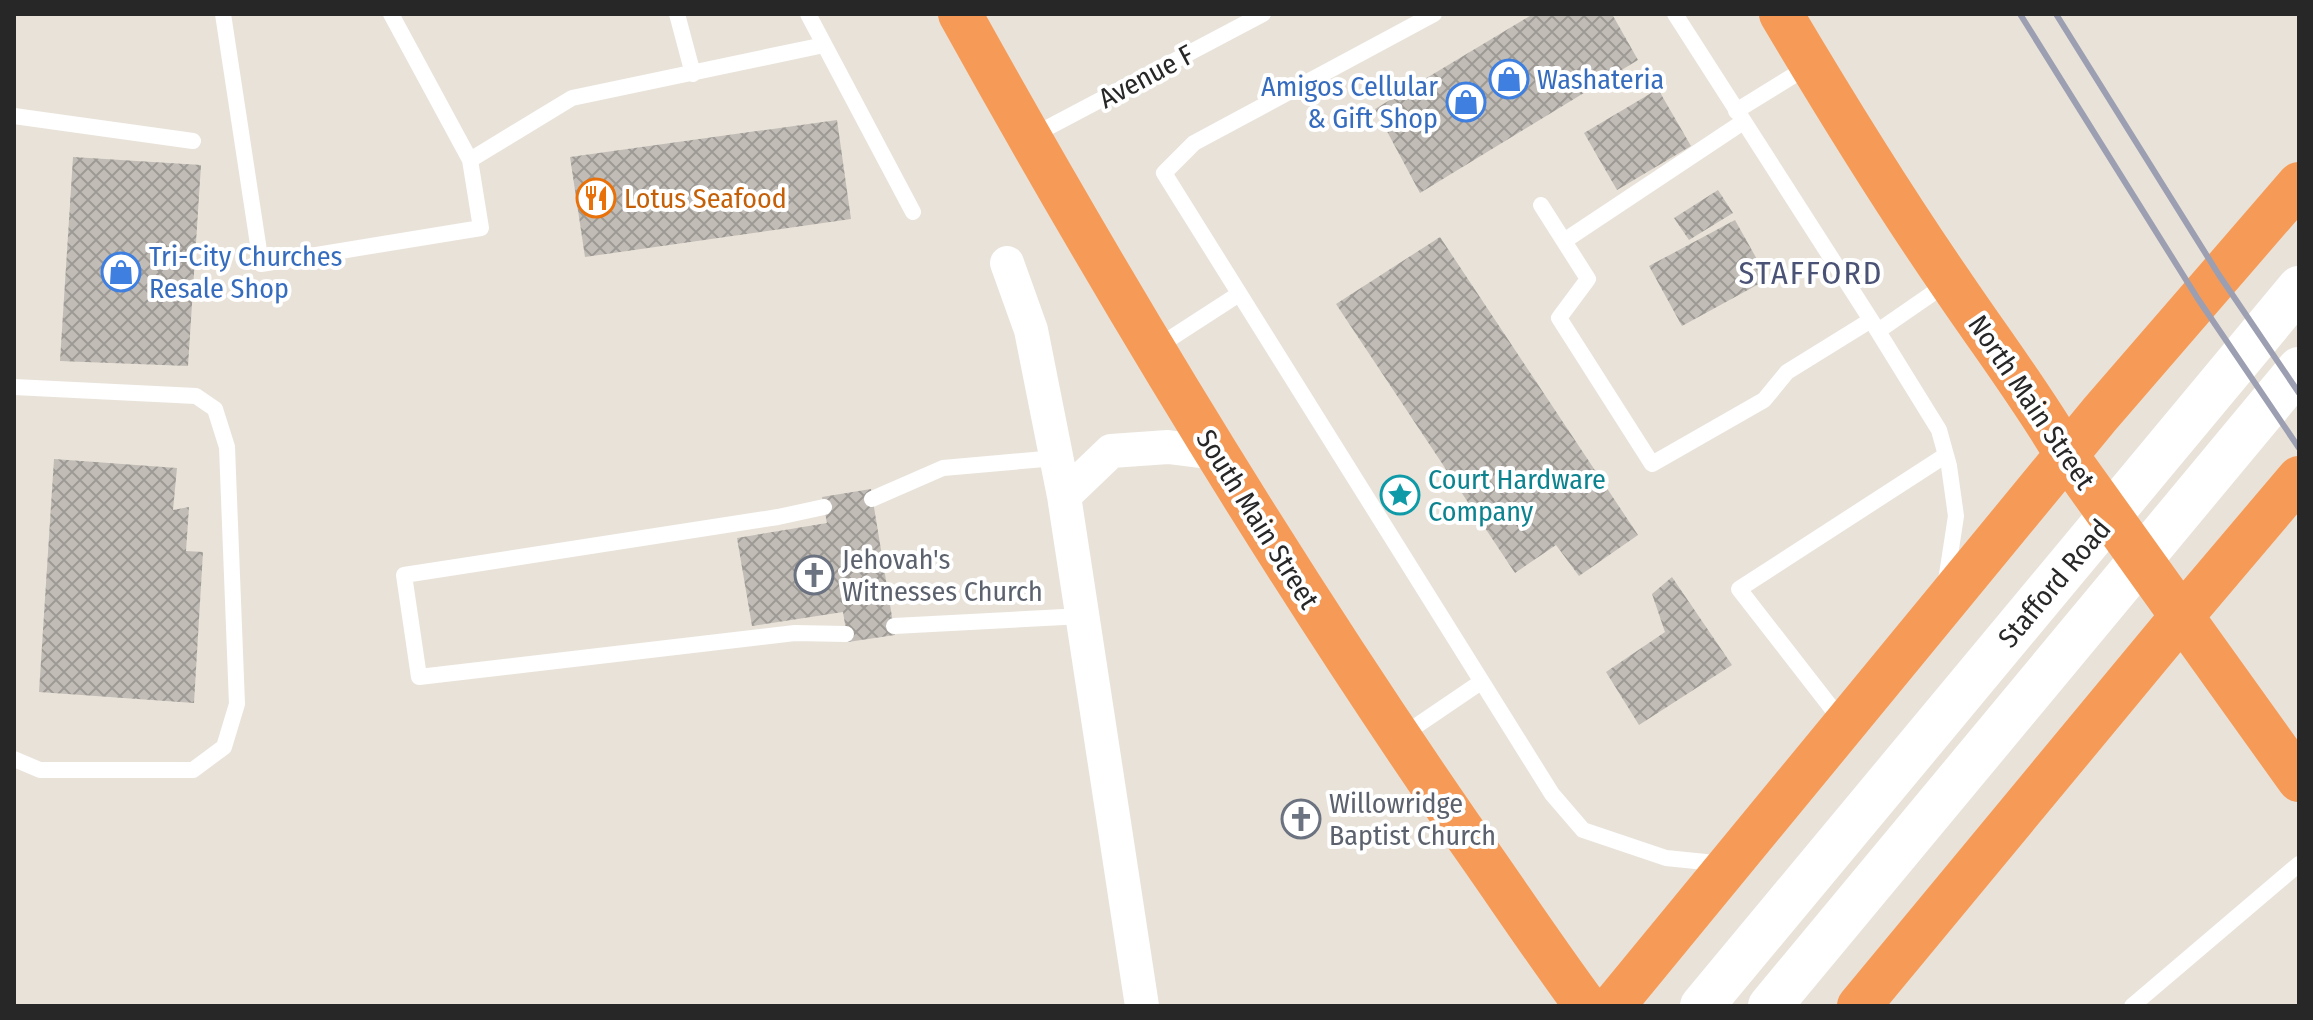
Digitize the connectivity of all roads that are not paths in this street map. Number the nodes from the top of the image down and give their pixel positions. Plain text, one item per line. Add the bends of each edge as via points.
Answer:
1 (223, 14) edge
2 (391, 14) edge
3 (677, 14) edge
4 (808, 14) edge
5 (960, 14) edge
6 (1263, 14) edge
7 (1434, 14) edge
8 (1675, 14) edge
9 (1781, 14) edge
10 (824, 45) junction
11 (1811, 65) junction
12 (693, 74) junction
13 (14, 116) edge
14 (1740, 116) junction
15 (1028, 137) junction
16 (193, 141) dead end
17 (470, 160) junction
18 (2299, 184) edge
19 (1541, 205) dead end
20 (913, 212) dead end
21 (1564, 241) junction
22 (1007, 263) dead end
23 (1950, 282) junction
24 (2299, 288) edge
25 (1239, 294) junction
26 (1875, 325) junction
27 (1154, 349) junction
28 (2299, 369) edge
29 (14, 387) edge
30 (1216, 453) junction
31 (1056, 458) junction
32 (1948, 461) junction
33 (2076, 470) junction
34 (2299, 478) edge
35 (1064, 496) junction
36 (872, 499) dead end
37 (824, 507) dead end
38 (2169, 599) junction
39 (1943, 607) junction
40 (1083, 616) junction
41 (894, 626) dead end
42 (846, 634) dead end
43 (1481, 682) junction
44 (1845, 725) junction
45 (1399, 738) junction
46 (14, 759) edge
47 (2299, 780) edge
48 (1731, 864) junction
49 (2299, 864) edge
50 (1142, 1006) edge
51 (1586, 1006) edge
52 (1613, 1006) edge
53 (1702, 1006) edge
54 (1770, 1006) edge
55 (1859, 1006) edge
56 (2132, 1006) edge

1 - 17 lane via 261,264 481,228
2 - 17 lane
3 - 12 lane
4 - 10 lane
5 - 15 highway, South Main Street
6 - 15 lane, Avenue F
7 - 25 lane via 1194,143 1164,173
8 - 14 lane
9 - 11 highway, North Main Street
10 - 12 lane
10 - 20 lane
11 - 14 lane
11 - 23 highway, North Main Street
12 - 17 lane via 572,98
13 - 16 lane
14 - 21 lane
14 - 26 lane
15 - 27 highway, South Main Street
18 - 33 highway via 2100,414
19 - 21 lane
21 - 26 lane via 1588,279 1559,318 1652,464 1764,400 1787,372
22 - 31 street via 1031,330
23 - 26 lane
23 - 33 highway, North Main Street
24 - 53 main road, Stafford Road
25 - 27 lane
25 - 43 lane
26 - 32 lane via 1939,430
27 - 30 highway, South Main Street
28 - 54 main road, Stafford Road
29 - 46 lane via 196,396 215,409 227,447 237,704 224,747 193,770 40,770
30 - 35 street via 1168,447 1111,451
30 - 45 highway, South Main Street
31 - 35 street
31 - 36 lane via 943,468
32 - 39 lane via 1956,516
32 - 44 lane via 1739,589
33 - 38 highway, North Main Street
33 - 39 highway
34 - 38 highway
35 - 40 street
37 - 42 lane via 404,575 419,677 795,633
38 - 47 highway, North Main Street
38 - 55 highway
39 - 44 highway
40 - 41 lane
40 - 50 street
43 - 45 lane
43 - 48 lane via 1552,794 1583,830 1666,858
44 - 48 highway
45 - 51 highway, South Main Street
48 - 52 highway
49 - 56 lane

